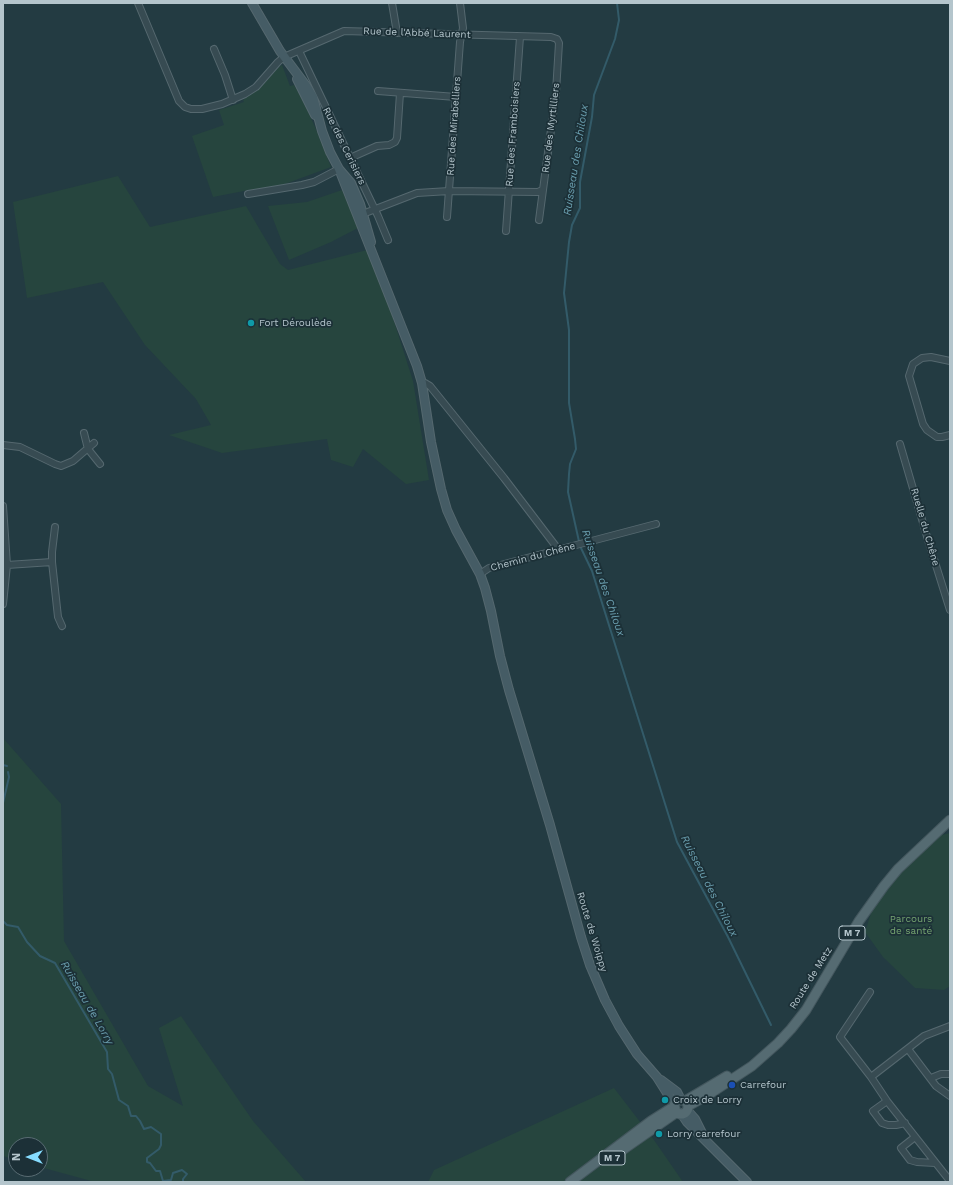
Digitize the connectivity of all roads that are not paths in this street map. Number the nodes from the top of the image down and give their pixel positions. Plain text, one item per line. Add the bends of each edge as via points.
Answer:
1 (138, 3) edge
2 (252, 3) edge
3 (392, 3) edge
4 (460, 3) edge
5 (397, 33) junction
6 (461, 35) junction
7 (520, 37) junction
8 (555, 38) joint
9 (214, 49) dead end
10 (299, 51) junction
11 (284, 57) junction
12 (378, 91) dead end
13 (400, 93) junction
14 (456, 97) junction
15 (233, 100) junction
16 (350, 158) junction
17 (339, 169) junction
18 (542, 190) junction
19 (449, 191) junction
20 (509, 192) junction
21 (248, 194) dead end
22 (375, 210) junction
23 (361, 215) junction
24 (447, 218) dead end
25 (539, 220) dead end
26 (506, 231) dead end
27 (388, 240) dead end
28 (950, 361) edge
29 (422, 383) junction
30 (84, 433) dead end
31 (950, 435) edge
32 (94, 443) dead end
33 (900, 444) dead end
34 (3, 445) edge
35 (88, 449) junction
36 (100, 464) dead end
37 (3, 506) edge
38 (656, 524) dead end
39 (55, 527) dead end
40 (558, 549) junction
41 (52, 562) junction
42 (8, 565) junction
43 (480, 574) junction
44 (3, 604) edge
45 (950, 610) edge
46 (62, 626) dead end
47 (950, 820) edge
48 (870, 992) dead end
49 (950, 1026) edge
50 (908, 1049) junction
51 (950, 1074) edge
52 (871, 1078) junction
53 (931, 1078) junction
54 (950, 1096) edge
55 (887, 1101) junction
56 (681, 1107) junction
57 (904, 1123) junction
58 (915, 1137) junction
59 (703, 1138) junction
60 (935, 1163) junction
61 (949, 1179) edge
62 (570, 1182) edge
63 (578, 1182) edge
64 (747, 1182) edge

1 - 15 street via 182,104 192,109 202,109
2 - 11 street, Route de Woippy
3 - 5 street
4 - 6 street, Rue des Mirabelliers
5 - 6 street, Rue de l'Abbé Laurent
5 - 10 street, Rue de l'Abbé Laurent via 344,31
6 - 7 street, Rue de l'Abbé Laurent
6 - 14 street, Rue des Mirabelliers
7 - 8 street, Rue de l'Abbé Laurent
7 - 20 street, Rue des Framboisiers
8 - 18 street, Rue des Myrtilliers via 559,43 556,92
9 - 15 street
10 - 11 street, Rue de l'Abbé Laurent
10 - 16 street, Rue des Cerisiers
11 - 15 street via 256,87
11 - 17 street, Route de Woippy
12 - 13 street
13 - 14 street
13 - 16 street via 395,142 377,146
14 - 19 street, Rue des Mirabelliers
16 - 22 street, Rue des Cerisiers
17 - 21 street via 314,182
17 - 23 street, Route de Woippy
18 - 20 street
18 - 25 street, Rue des Myrtilliers
19 - 20 street
19 - 22 street via 417,193
19 - 24 street, Rue des Mirabelliers
20 - 26 street, Rue des Framboisiers
22 - 23 street
22 - 27 street, Rue des Cerisiers
23 - 29 street, Route de Woippy via 362,229
28 - 31 street via 922,358 913,364 909,376 927,430 937,437
29 - 40 street via 430,386
29 - 43 street, Route de Woippy via 431,442 447,510
30 - 35 street
32 - 35 street
33 - 45 street, Ruelle du Chêne
34 - 35 street via 20,447 61,466 74,461
35 - 36 street
37 - 42 street
38 - 40 street, Chemin du Chêne
39 - 41 street
40 - 43 street, Chemin du Chêne via 489,568
41 - 42 street
41 - 46 street via 58,617
42 - 44 street
43 - 56 street, Route de Woippy via 509,690 590,966 605,1000 637,1054 657,1077 677,1092
47 - 56 main road, Route de Metz / M 7 via 898,869 884,886 859,921 806,1010 778,1043 765,1054
48 - 52 street via 840,1037
49 - 50 street via 924,1036
50 - 52 street
50 - 53 street
51 - 53 street
52 - 55 street
53 - 54 street via 936,1086
55 - 57 street
55 - 57 street via 873,1111 882,1123
56 - 59 street via 687,1122
56 - 59 street via 695,1119
56 - 62 main road, Route de Metz / M 7 via 670,1109 651,1120
56 - 63 main road, Route de Metz / M 7
57 - 58 street
58 - 60 street
58 - 60 street via 902,1148 910,1160
59 - 64 street
60 - 61 street

